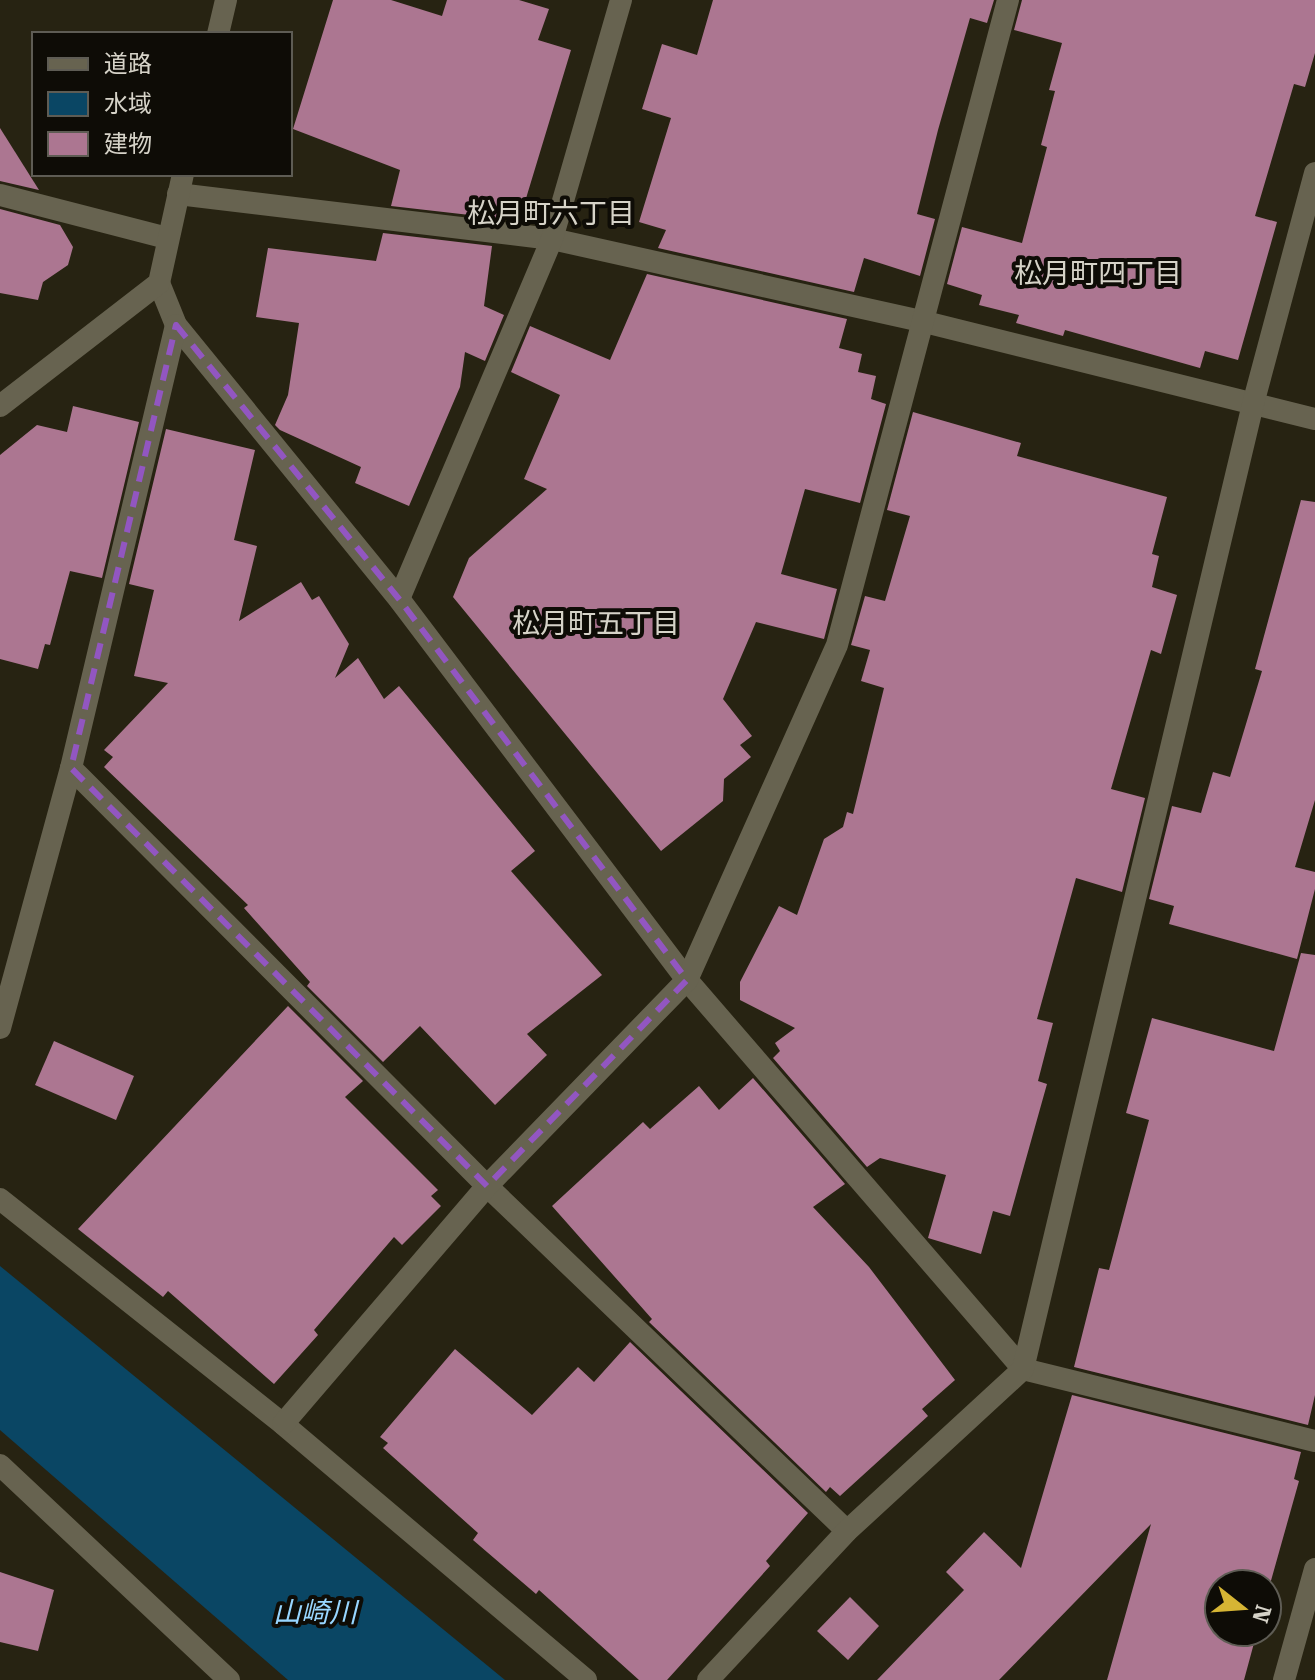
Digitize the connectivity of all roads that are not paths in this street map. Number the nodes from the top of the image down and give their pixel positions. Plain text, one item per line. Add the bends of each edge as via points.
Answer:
1 (226, 0) edge
2 (621, 0) edge
3 (1008, 0) edge
4 (218, 32) edge
5 (1315, 173) edge
6 (181, 184) edge
7 (0, 195) edge
8 (167, 238) junction
9 (552, 239) junction
10 (159, 283) junction
11 (921, 321) junction
12 (176, 325) junction
13 (1253, 404) junction
14 (0, 406) edge
15 (1315, 419) edge
16 (399, 599) junction
17 (71, 768) junction
18 (687, 980) junction
19 (0, 1028) edge
20 (487, 1186) junction
21 (0, 1199) edge
22 (1023, 1369) junction
23 (283, 1424) junction
24 (1315, 1441) edge
25 (0, 1465) edge
26 (847, 1531) junction
27 (1315, 1569) edge
28 (229, 1680) edge
29 (586, 1680) edge
30 (708, 1680) edge
31 (1284, 1680) edge

1 - 4 street
2 - 9 street
3 - 11 street
5 - 13 street
6 - 8 street
6 - 9 street
7 - 8 street
8 - 10 street
9 - 11 street
9 - 16 street
10 - 12 street
10 - 14 street
11 - 13 street
11 - 18 street via 837,645
12 - 16 street
12 - 17 street
13 - 15 street
13 - 22 street
16 - 18 street
17 - 19 street
17 - 20 street
18 - 20 street
18 - 22 street
20 - 23 street
20 - 26 street
21 - 23 street
22 - 24 street
22 - 26 street
23 - 29 street
25 - 28 street
26 - 30 street
27 - 31 street

